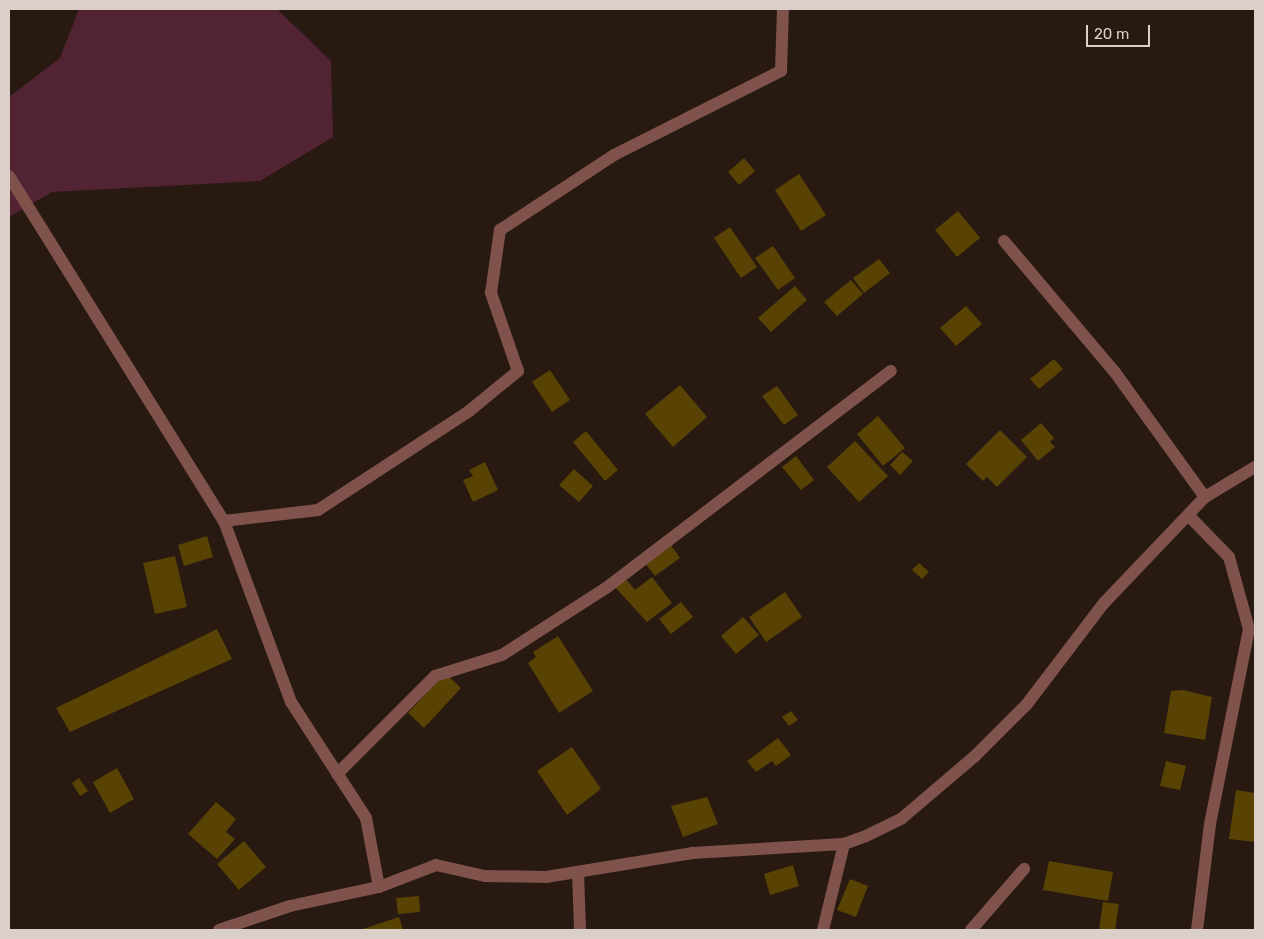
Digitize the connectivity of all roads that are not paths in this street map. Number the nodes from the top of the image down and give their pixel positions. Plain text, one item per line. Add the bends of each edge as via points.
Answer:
1 (783, 9) edge
2 (9, 176) edge
3 (1004, 242) dead end
4 (891, 371) dead end
5 (1255, 467) edge
6 (1205, 497) junction
7 (1189, 516) junction
8 (224, 521) junction
9 (1252, 630) edge
10 (337, 774) junction
11 (844, 844) junction
12 (1024, 869) dead end
13 (578, 872) junction
14 (378, 886) junction
15 (219, 930) edge
16 (580, 930) edge
17 (823, 930) edge
18 (971, 930) edge
19 (1197, 930) edge

1 - 8 street via 782,71 614,155 500,230 491,293 518,371 468,412 318,510
2 - 8 street
3 - 6 street via 1114,371
4 - 10 street via 606,588 502,655 435,676
5 - 6 street
6 - 7 street
7 - 9 street via 1229,557
7 - 11 street via 1104,603 1027,704 969,762 901,819
8 - 10 street via 291,702
9 - 19 street via 1210,824
10 - 14 street via 366,818
11 - 13 street via 746,847
11 - 17 street
12 - 18 street
13 - 14 street via 546,877 485,876 436,865
13 - 16 street
14 - 15 street via 290,906

